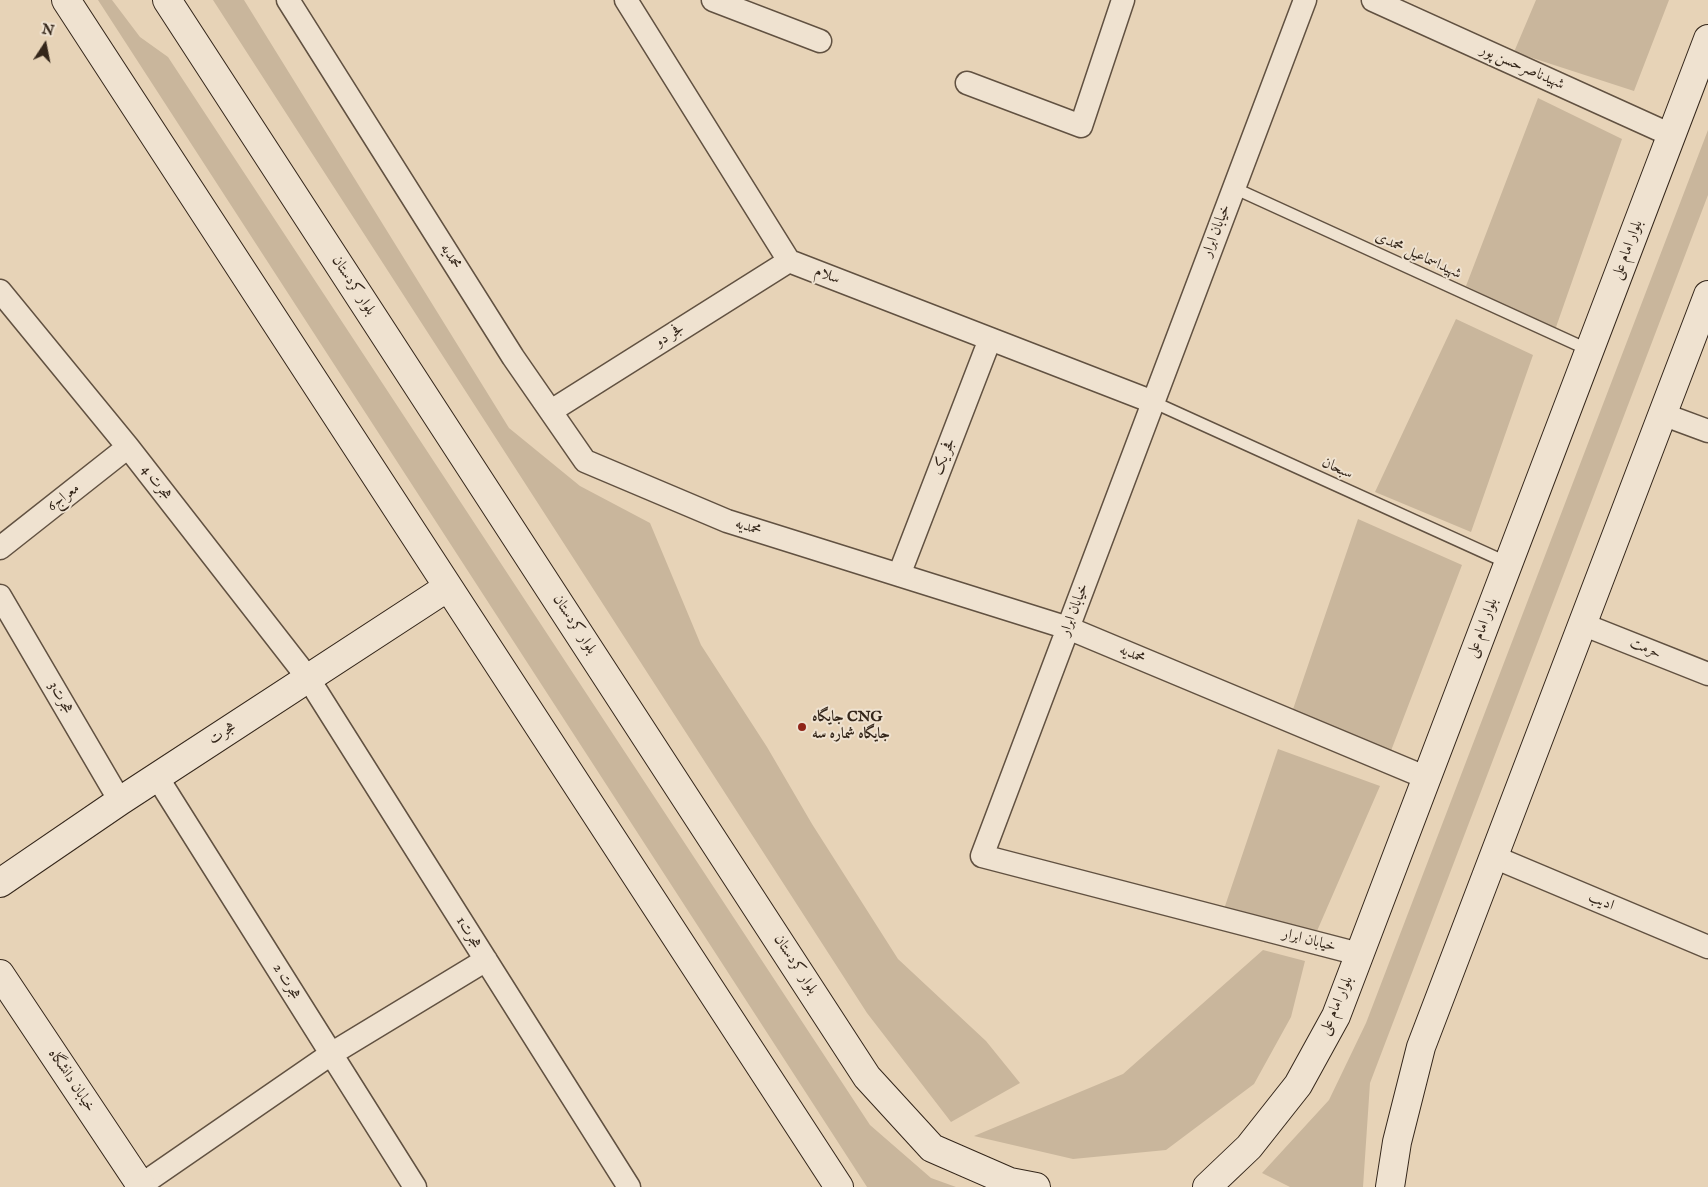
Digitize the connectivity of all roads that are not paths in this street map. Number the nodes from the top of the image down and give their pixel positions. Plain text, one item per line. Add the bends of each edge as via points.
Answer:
1 (66, 0) edge
2 (167, 0) edge
3 (288, 0) edge
4 (626, 0) edge
5 (714, 0) edge
6 (1123, 0) edge
7 (1305, 0) edge
8 (1373, 0) edge
9 (1708, 39) edge
10 (820, 41) dead end
11 (967, 83) dead end
12 (1671, 135) junction
13 (1234, 188) junction
14 (789, 261) junction
15 (0, 291) edge
16 (1708, 295) edge
17 (990, 339) junction
18 (1589, 351) junction
19 (1153, 402) junction
20 (551, 411) junction
21 (1662, 414) junction
22 (1708, 431) edge
23 (128, 447) junction
24 (0, 548) edge
25 (1508, 563) junction
26 (899, 575) junction
27 (448, 586) junction
28 (0, 596) edge
29 (1582, 624) junction
30 (1068, 628) junction
31 (1708, 674) edge
32 (308, 678) junction
33 (157, 777) junction
34 (1426, 778) junction
35 (120, 801) junction
36 (1494, 857) junction
37 (0, 883) edge
38 (1708, 947) edge
39 (1359, 954) junction
40 (486, 960) junction
41 (0, 974) edge
42 (8, 1004) edge
43 (331, 1054) junction
44 (142, 1186) edge
45 (415, 1187) edge
46 (629, 1187) edge
47 (838, 1187) edge
48 (1036, 1187) edge
49 (1207, 1187) edge
50 (1390, 1187) edge

1 - 27 main road
2 - 48 main road, بلوار کردستان via 868,1077 932,1148 1010,1182
3 - 20 street, محمدیه
4 - 14 street
5 - 10 street
6 - 11 street via 1081,126
7 - 13 street, خیابان ابرار
8 - 12 street, شهیدناصرحسن پور
9 - 12 main road, بلوار امام علی
12 - 18 main road, بلوار امام علی
13 - 18 lane, شهیداسماعیل محمدی
13 - 19 street, خیابان ابرار
14 - 17 street, سلام
14 - 20 street, فجر دو
15 - 23 street, هجرت 4
16 - 21 main road
17 - 19 street, سلام
17 - 26 street, فجر یک
18 - 25 main road, بلوار امام علی
19 - 25 lane, سبحان
19 - 30 street, خیابان ابرار
20 - 26 street, محمدیه via 585,461 727,521
21 - 22 street
21 - 29 main road
23 - 24 street, معراج6
23 - 32 street, هجرت 4
25 - 34 main road, بلوار امام علی
26 - 30 street, محمدیه
27 - 32 main road, هجرت
27 - 47 main road
28 - 35 street, هجرت3
29 - 31 street, حرمت
29 - 36 main road
30 - 34 street, محمدیه
30 - 39 street, خیابان ابرار via 982,856
32 - 33 main road, هجرت
32 - 40 street, هجرت1
33 - 35 main road, هجرت
33 - 43 street, هجرت 2
34 - 39 main road, بلوار امام علی
35 - 37 main road, هجرت
36 - 38 street, ادیب
36 - 50 main road via 1421,1048 1397,1142
39 - 49 main road, بلوار امام علی via 1336,1016 1298,1085 1249,1148
40 - 43 street
40 - 46 street, هجرت1
41 - 42 main road, خیابان دانشگاه
42 - 44 main road, خیابان دانشگاه
43 - 44 street
43 - 45 street, هجرت 2

